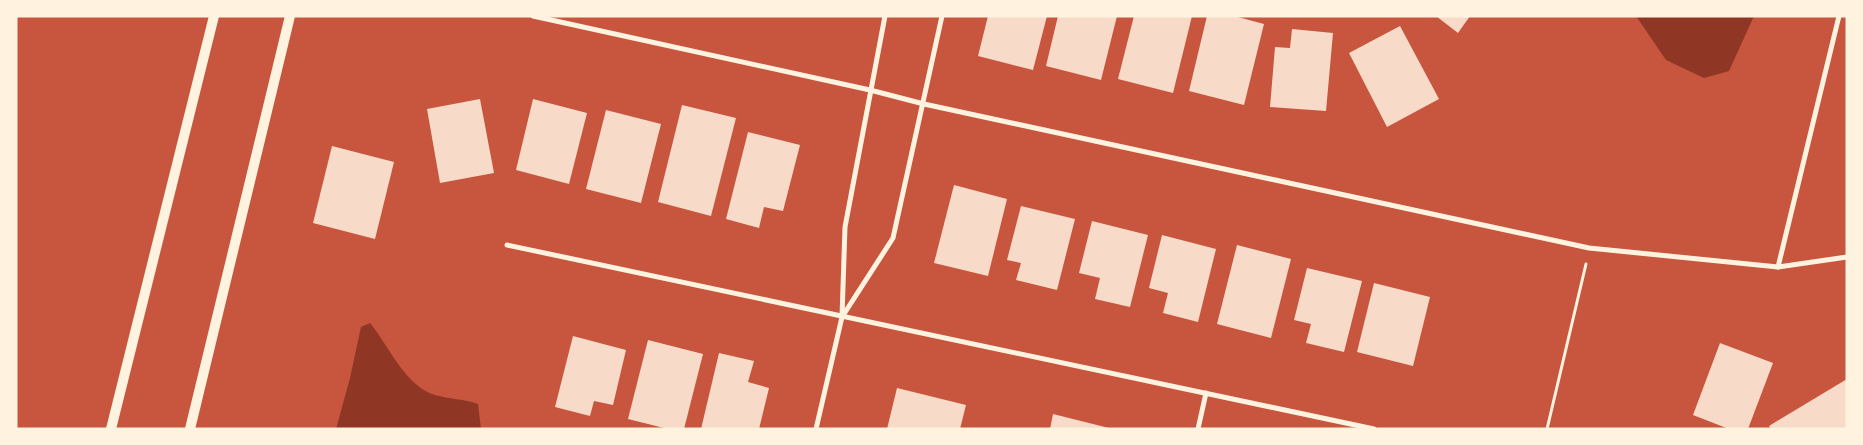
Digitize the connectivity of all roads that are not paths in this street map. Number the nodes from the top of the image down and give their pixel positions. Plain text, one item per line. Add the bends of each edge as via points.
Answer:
1 (214, 16) edge
2 (290, 16) edge
3 (533, 16) edge
4 (885, 16) edge
5 (942, 16) edge
6 (1839, 16) edge
7 (870, 90) junction
8 (924, 104) junction
9 (507, 245) dead end
10 (1847, 257) edge
11 (1778, 267) junction
12 (842, 317) junction
13 (1206, 393) junction
14 (111, 429) edge
15 (190, 429) edge
16 (816, 429) edge
17 (1198, 429) edge
18 (1374, 429) edge

1 - 14 main road
2 - 15 main road
3 - 7 street
4 - 7 street
5 - 8 street
6 - 11 street
7 - 8 street
7 - 12 street via 845,227
8 - 11 street via 1589,248
8 - 12 street via 893,238
9 - 12 street
10 - 11 street
12 - 13 street
12 - 16 street
13 - 17 street
13 - 18 street

